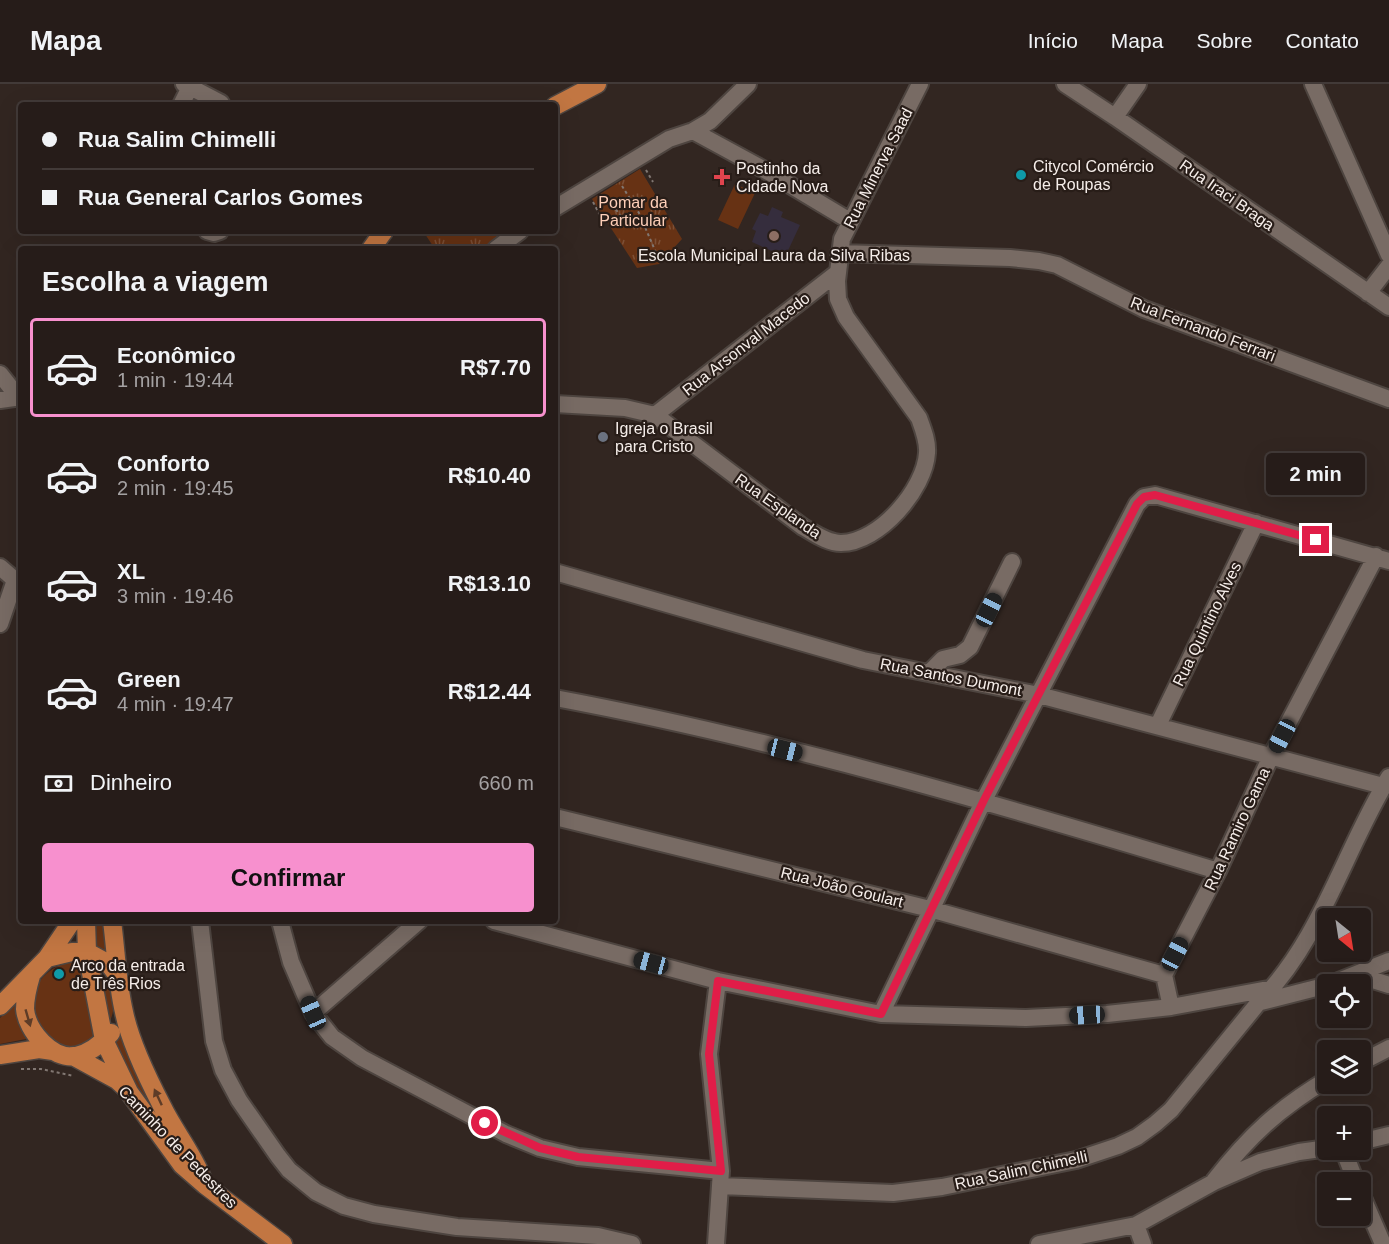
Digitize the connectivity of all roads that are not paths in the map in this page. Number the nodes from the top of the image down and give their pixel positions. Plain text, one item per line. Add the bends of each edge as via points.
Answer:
1 (597, 84) edge
2 (748, 84) edge
3 (920, 84) edge
4 (1065, 84) edge
5 (1138, 84) edge
6 (1312, 84) edge
7 (187, 86) edge
8 (182, 102) edge
9 (218, 102) edge
10 (558, 104) edge
11 (1115, 117) junction
12 (693, 131) junction
13 (558, 206) edge
14 (850, 221) junction
15 (516, 234) edge
16 (500, 246) edge
17 (839, 253) junction
18 (1389, 255) edge
19 (1389, 266) edge
20 (837, 273) junction
21 (1368, 293) junction
22 (1389, 307) edge
23 (0, 374) edge
24 (18, 396) edge
25 (18, 398) edge
26 (1389, 399) edge
27 (0, 400) edge
28 (558, 404) edge
29 (655, 415) junction
30 (1256, 523) junction
31 (1382, 559) edge
32 (1012, 562) dead end
33 (0, 567) edge
34 (558, 573) edge
35 (0, 624) edge
36 (929, 673) junction
37 (1039, 695) junction
38 (558, 699) edge
39 (1158, 725) junction
40 (1271, 756) junction
41 (1386, 782) edge
42 (984, 800) junction
43 (558, 819) edge
44 (1218, 871) junction
45 (930, 909) junction
46 (70, 924) edge
47 (86, 924) edge
48 (112, 924) edge
49 (200, 924) edge
50 (281, 924) edge
51 (416, 924) edge
52 (505, 924) edge
53 (87, 951) junction
54 (47, 958) junction
55 (1389, 961) edge
56 (1356, 974) edge
57 (1164, 975) junction
58 (31, 976) junction
59 (118, 976) junction
60 (1371, 980) edge
61 (718, 981) junction
62 (1389, 985) edge
63 (1274, 988) junction
64 (1317, 988) edge
65 (1259, 1002) junction
66 (0, 1006) edge
67 (1171, 1007) junction
68 (313, 1013) junction
69 (124, 1014) junction
70 (881, 1014) junction
71 (104, 1040) junction
72 (1389, 1048) edge
73 (53, 1051) junction
74 (0, 1055) edge
75 (74, 1056) junction
76 (1371, 1057) edge
77 (1317, 1086) edge
78 (129, 1092) junction
79 (1389, 1135) edge
80 (1371, 1139) edge
81 (1317, 1150) edge
82 (720, 1179) junction
83 (1214, 1182) junction
84 (205, 1185) junction
85 (1371, 1216) edge
86 (1136, 1226) junction
87 (277, 1240) edge
88 (632, 1244) edge
89 (716, 1244) edge
90 (1039, 1244) edge
91 (1143, 1244) edge
92 (1383, 1244) edge

1 - 10 main road
2 - 12 street via 710,121
3 - 14 street, Rua Minerva Saad
4 - 11 street, Rua Iraci Braga
5 - 11 street
6 - 18 street
7 - 8 street
7 - 9 street
11 - 21 street, Rua Iraci Braga
12 - 13 street via 669,139
12 - 14 street
14 - 17 street, Rua Minerva Saad
15 - 16 street
17 - 20 street, Rua Esplanda
17 - 26 street, Rua Fernando Ferrari via 1010,258 1057,265 1144,309
19 - 21 street
20 - 29 street, Rua Arsonval Macedo
20 - 29 street, Rua Esplanda via 838,299 846,317 919,417 925,433 925,466 909,498 880,528 860,539 841,543 825,539 803,527
21 - 22 street, Rua Iraci Braga
23 - 24 street
25 - 27 street
28 - 29 street, Rua Esplanda via 625,408
30 - 31 street
30 - 37 street via 1155,495 1144,497
30 - 39 street, Rua Quintino Alves
31 - 40 street, Rua Ramiro Gama
32 - 36 street via 970,646 960,655 943,659
33 - 35 street via 15,580
34 - 36 street, Rua Santos Dumont via 863,660
36 - 37 street, Rua Santos Dumont
37 - 39 street, Rua Santos Dumont
37 - 42 street
38 - 42 street via 653,716
39 - 40 street, Rua Santos Dumont
40 - 41 street, Rua Santos Dumont
40 - 44 street, Rua Ramiro Gama
41 - 63 street, Rua Salim Chimelli via 1300,952
42 - 44 street
42 - 45 street
43 - 45 street, Rua João Goulart
44 - 57 street, Rua Ramiro Gama
45 - 57 street, Rua João Goulart
45 - 70 street
46 - 54 main road
47 - 53 main road
48 - 59 main road
49 - 88 street via 214,1041 223,1070 278,1156 316,1192 344,1206 374,1214 457,1227 598,1236
50 - 68 street, Rua Salim Chimelli via 291,962
51 - 68 street
52 - 61 street
53 - 54 main road
53 - 59 main road via 109,964
53 - 71 main road
54 - 58 main road
55 - 56 street
57 - 67 street
58 - 66 main road
58 -> 73 main road via 25,1009 30,1026
59 - 69 main road
60 - 62 street
61 - 70 street
61 - 82 street via 709,1054
63 - 65 street, Rua Salim Chimelli
63 - 67 street
64 - 65 street
65 - 82 street, Rua Salim Chimelli via 1171,1110 1137,1137 1101,1153 942,1187 893,1193
67 - 70 street via 1026,1018
68 - 82 street, Rua Salim Chimelli via 332,1037 362,1058 540,1148
69 - 71 main road
84 -> 69 main road via 196,1162 163,1109
71 - 75 main road
71 - 78 main road
72 - 76 street
73 - 74 main road via 39,1049
73 - 75 main road
75 - 78 main road via 117,1080
77 - 83 street via 1267,1121
78 - 84 main road via 183,1165
79 - 80 street
81 - 83 street via 1260,1162
82 - 89 street
83 - 86 street
84 - 87 main road
85 - 92 street
86 - 90 street
86 - 91 street

